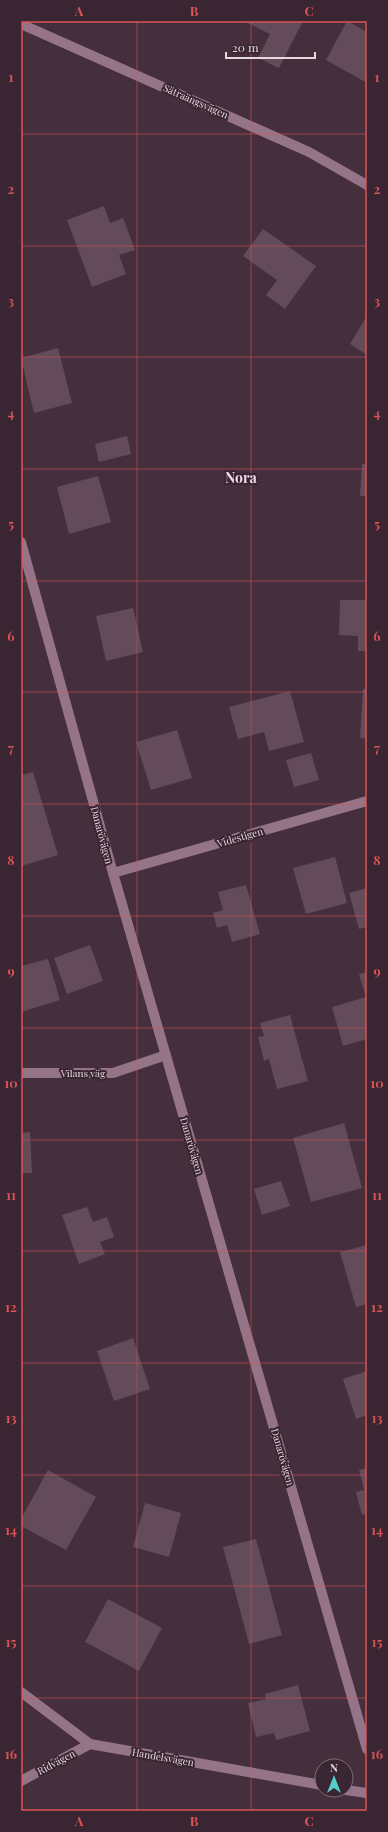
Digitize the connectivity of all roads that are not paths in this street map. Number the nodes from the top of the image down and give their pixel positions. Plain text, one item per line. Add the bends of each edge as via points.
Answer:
1 (21, 24) edge
2 (367, 185) edge
3 (21, 542) edge
4 (367, 801) edge
5 (113, 874) junction
6 (166, 1056) junction
7 (21, 1073) edge
8 (21, 1692) edge
9 (90, 1744) junction
10 (367, 1749) edge
11 (21, 1781) edge
12 (314, 1784) edge
13 (354, 1791) edge
14 (367, 1793) edge

1 - 2 street, Sätraängsvägen via 309,152
3 - 5 street, Danarövägen
4 - 5 street, Videstigen
5 - 6 street, Danarövägen
6 - 7 street, Vilans väg via 113,1073
6 - 10 street, Danarövägen
8 - 9 street, Handelsvägen
9 - 11 street, Ridvägen
9 - 12 street, Handelsvägen
13 - 14 street

